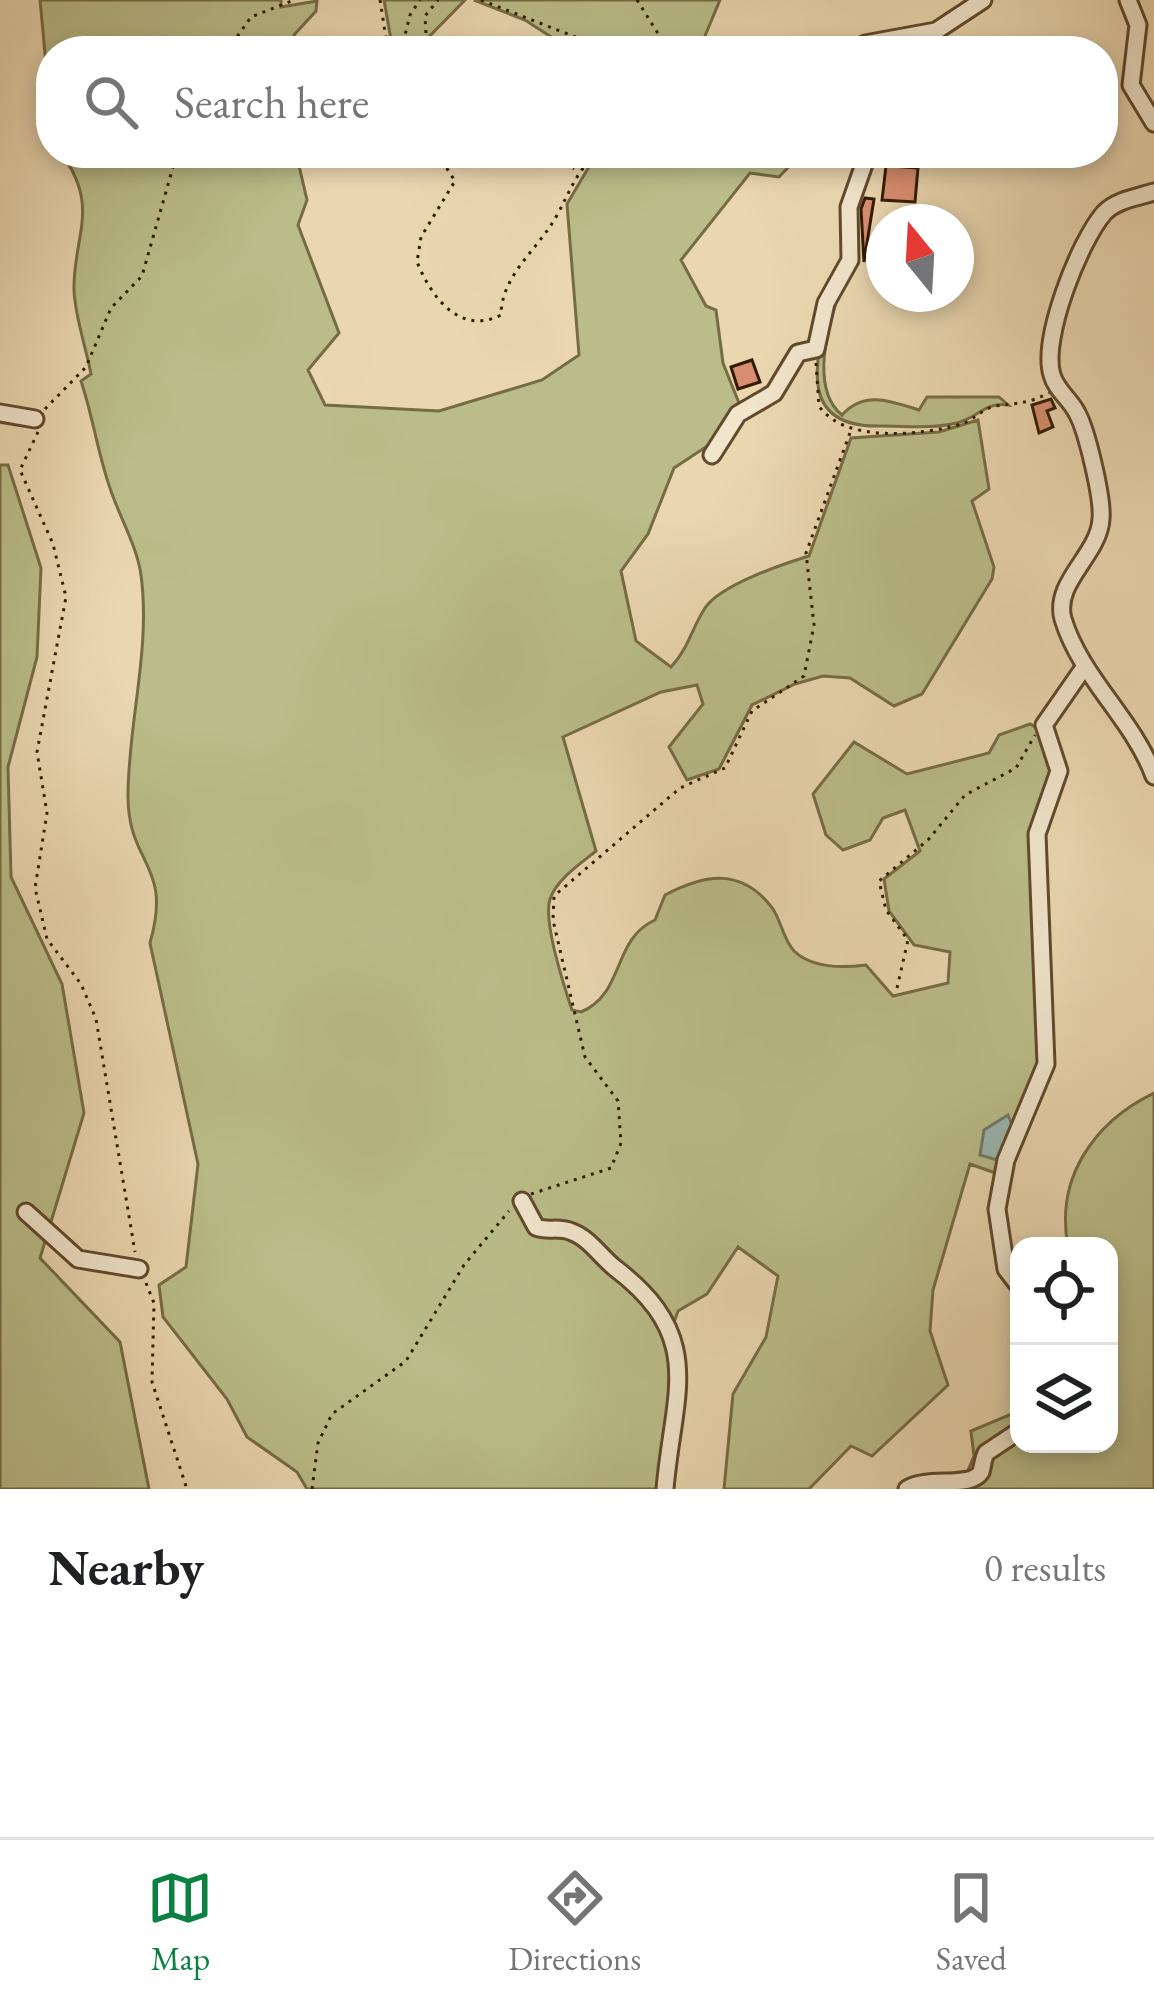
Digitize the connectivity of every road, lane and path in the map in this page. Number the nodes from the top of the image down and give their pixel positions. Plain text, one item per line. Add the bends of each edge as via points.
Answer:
1 (294, 0) edge
2 (380, 0) edge
3 (421, 0) edge
4 (438, 0) edge
5 (481, 0) edge
6 (637, 0) edge
7 (983, 0) edge
8 (1128, 0) edge
9 (238, 36) edge
10 (386, 36) edge
11 (405, 36) edge
12 (426, 36) edge
13 (573, 36) edge
14 (660, 36) edge
15 (914, 36) edge
16 (1154, 123) edge
17 (173, 168) edge
18 (446, 168) edge
19 (574, 168) edge
20 (581, 168) edge
21 (863, 168) edge
22 (578, 171) junction
23 (1154, 192) edge
24 (816, 349) junction
25 (1058, 387) junction
26 (0, 413) edge
27 (35, 418) junction
28 (851, 430) junction
29 (712, 455) dead end
30 (1085, 666) junction
31 (1045, 725) junction
32 (1154, 776) edge
33 (897, 988) dead end
34 (522, 1201) junction
35 (26, 1212) dead end
36 (139, 1268) junction
37 (1010, 1274) edge
38 (1010, 1437) edge
39 (187, 1489) edge
40 (312, 1489) edge
41 (665, 1489) edge
42 (907, 1489) edge

1 - 9 path via 251,17
2 - 10 path
3 - 11 path
4 - 12 path via 425,16
5 - 13 path
6 - 14 path
7 - 15 street
8 - 16 street via 1138,32 1131,85
17 - 27 path via 142,276 111,308 86,367
18 - 22 path via 454,182 417,262 441,304 474,320 500,316 505,292
19 - 22 path
20 - 22 path
21 - 24 street via 849,207 850,260 826,303
23 - 25 street via 1113,206 1090,236 1050,339
24 - 28 path via 819,406
24 - 29 street via 798,353 774,376 769,397 738,414
25 - 28 path via 950,426
25 - 30 street via 1080,419 1102,512 1061,600
26 - 27 street
27 - 36 path via 38,436 20,470 66,597 37,752 47,813 35,888 47,939 96,1019
28 - 34 path via 806,553 814,625 802,680 752,711 722,771 680,788 554,896 578,1033 588,1064 616,1094 621,1142 608,1171 542,1187
30 - 31 street
30 - 32 street
31 - 33 path via 1016,768 964,795 928,840 879,881 886,910 908,940
31 - 37 street via 1059,771 1036,834 1046,1064 1006,1160 997,1210
34 - 40 path via 482,1240 406,1360 332,1414 318,1443
34 - 41 street via 538,1229 576,1233 634,1282 676,1341 682,1387
35 - 36 street via 78,1259
36 - 39 path via 154,1303 152,1382
38 - 42 street via 986,1453 969,1482 928,1480

